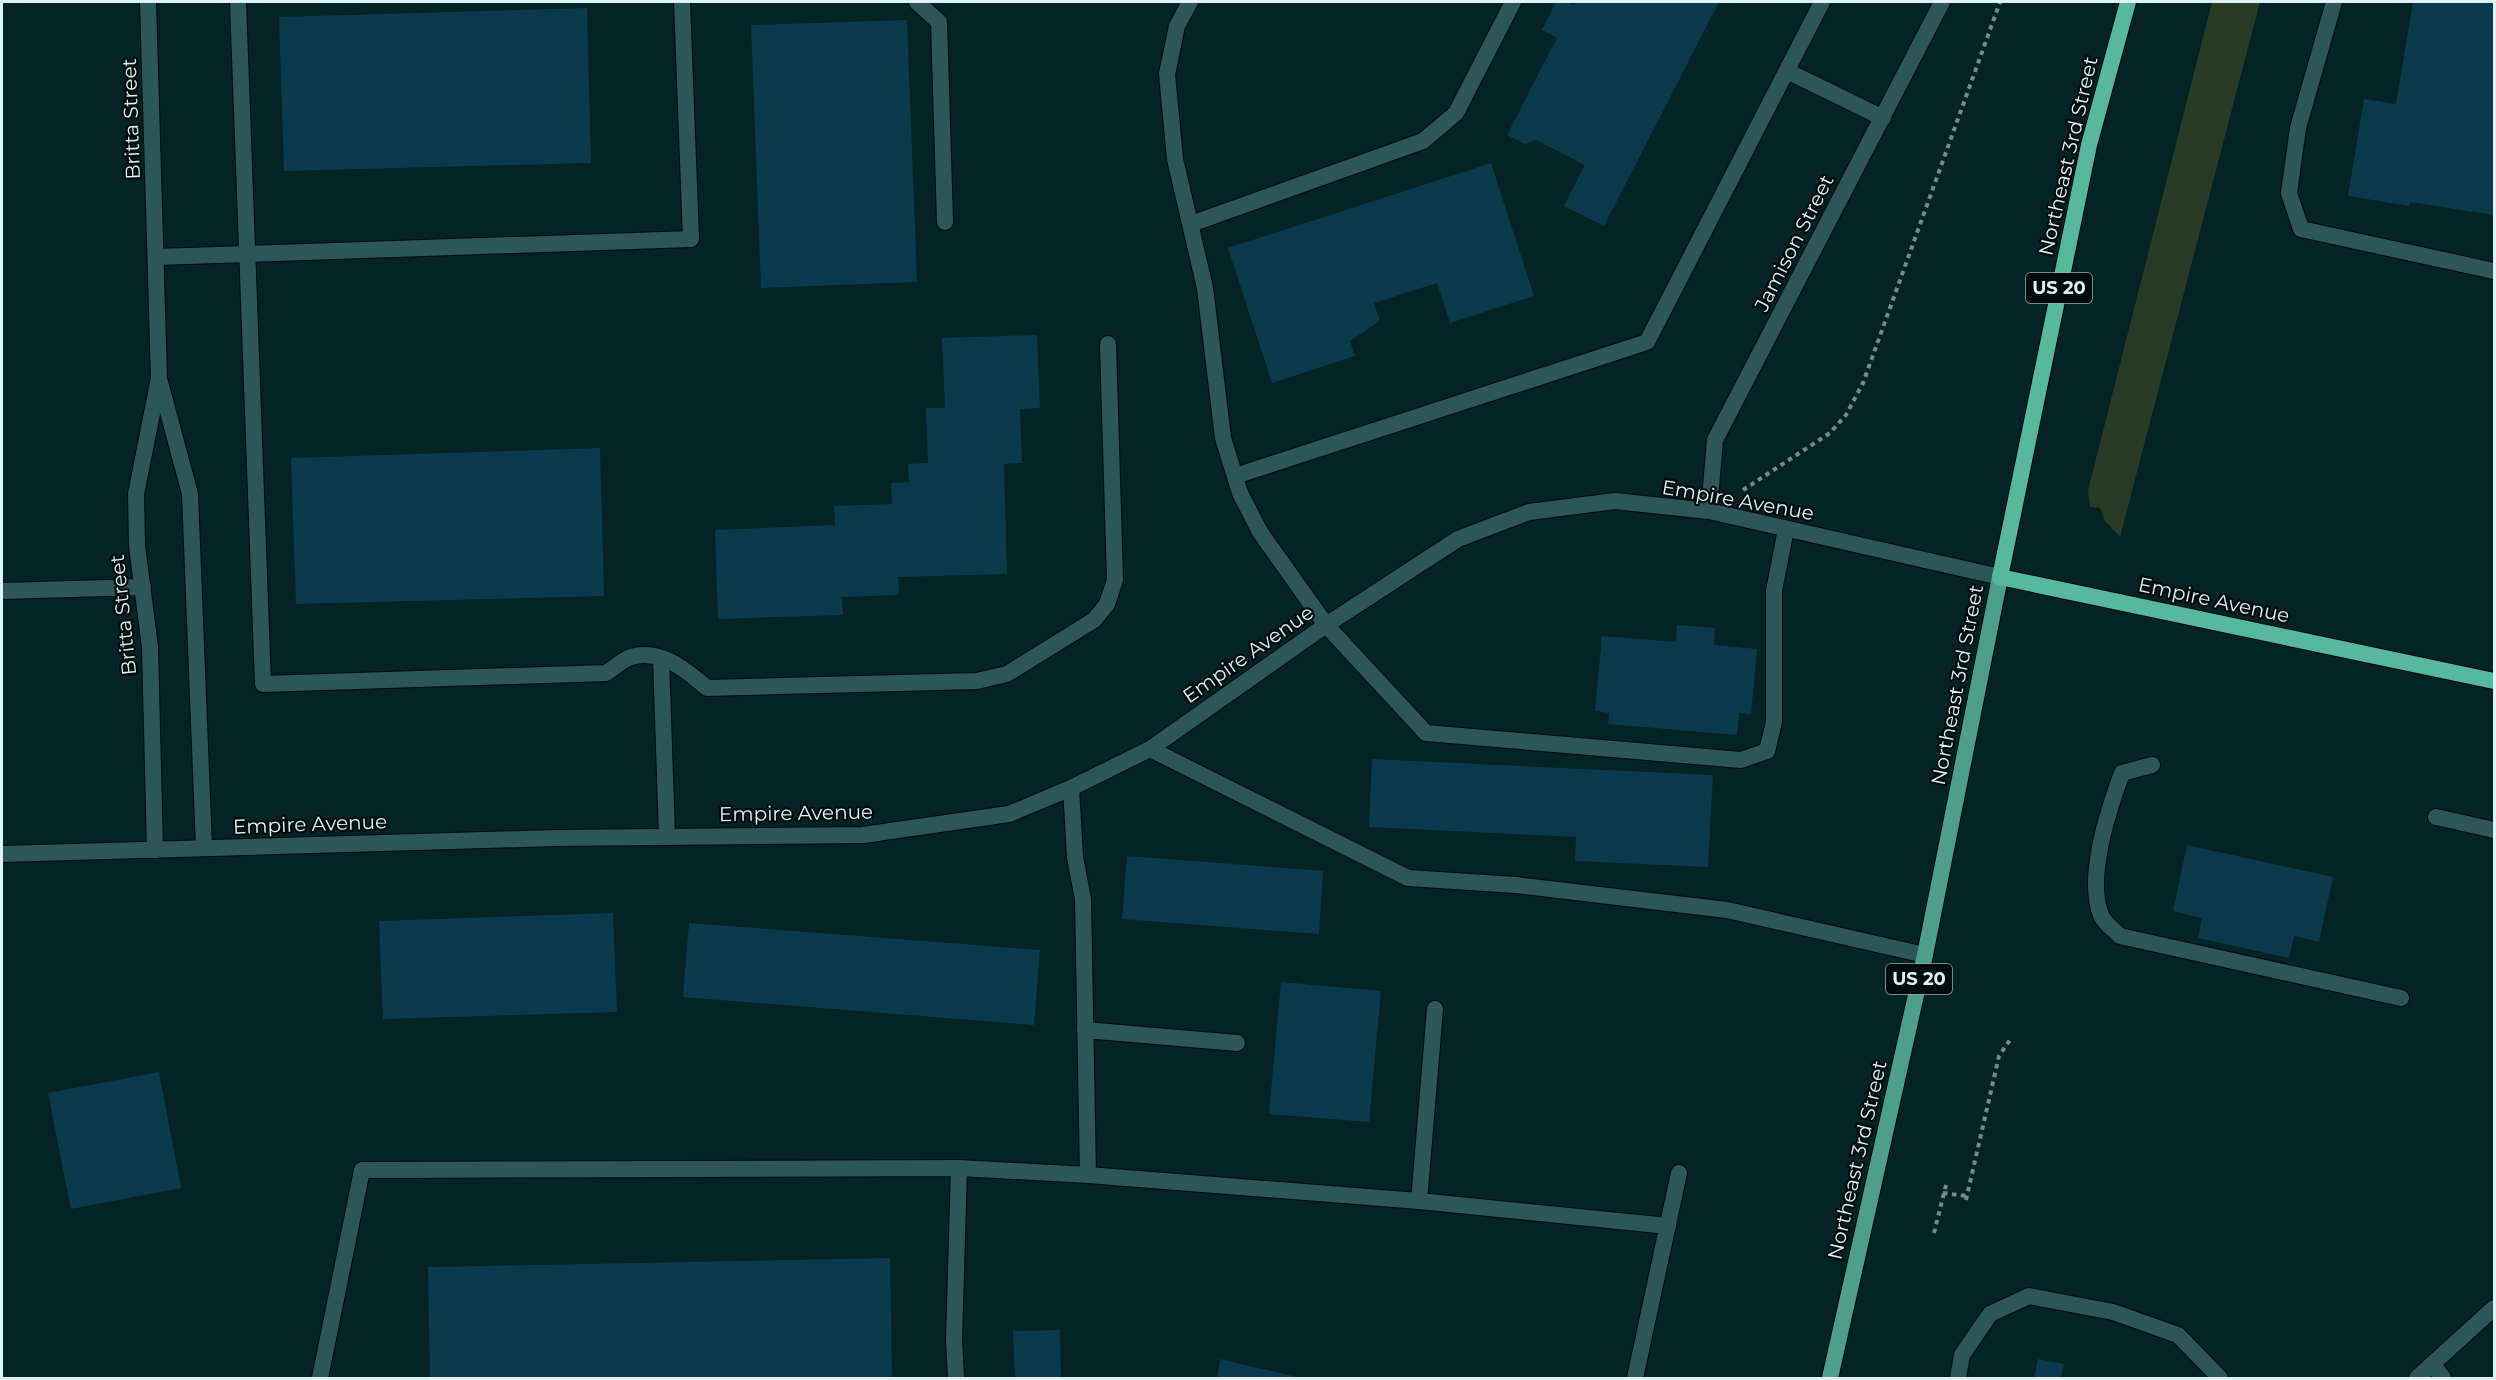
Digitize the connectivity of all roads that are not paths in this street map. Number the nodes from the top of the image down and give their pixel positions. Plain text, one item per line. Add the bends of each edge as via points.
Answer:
1 (148, 2) edge
2 (238, 2) edge
3 (682, 2) edge
4 (917, 2) edge
5 (1190, 2) edge
6 (1513, 2) edge
7 (1822, 2) edge
8 (1942, 2) edge
9 (2128, 2) edge
10 (2334, 2) edge
11 (1787, 71) junction
12 (1883, 118) junction
13 (945, 222) dead end
14 (1191, 224) junction
15 (247, 254) junction
16 (156, 257) junction
17 (2494, 271) edge
18 (1108, 344) dead end
19 (159, 378) junction
20 (1235, 476) junction
21 (1710, 511) junction
22 (1786, 528) junction
23 (2000, 577) junction
24 (143, 587) junction
25 (2, 591) edge
26 (1326, 625) junction
27 (661, 658) junction
28 (2494, 681) edge
29 (1150, 748) junction
30 (2152, 765) dead end
31 (1071, 788) junction
32 (2436, 818) dead end
33 (2494, 830) edge
34 (667, 836) junction
35 (204, 848) junction
36 (155, 850) junction
37 (2, 854) edge
38 (1925, 955) junction
39 (2401, 998) dead end
40 (1435, 1009) dead end
41 (1085, 1030) junction
42 (1237, 1042) dead end
43 (959, 1168) junction
44 (1679, 1173) dead end
45 (1088, 1175) junction
46 (1419, 1201) junction
47 (1668, 1226) junction
48 (2494, 1308) edge
49 (2433, 1365) junction
50 (320, 1378) edge
51 (956, 1378) edge
52 (1635, 1378) edge
53 (1830, 1378) edge
54 (1958, 1378) edge
55 (2220, 1378) edge
56 (2417, 1378) edge
57 (2443, 1378) edge

1 - 16 street, Britta Street
2 - 15 street
3 - 15 street via 692,239
4 - 13 street via 939,22
5 - 14 street via 1177,26 1167,74 1174,159
6 - 14 street via 1456,113 1423,141
7 - 11 street
8 - 12 street, Jamison Street
9 - 23 highway, Northeast 3rd Street / US 20 via 2089,145
10 - 17 street via 2298,128 2289,193 2301,229
11 - 12 street
11 - 20 street via 1647,342
12 - 21 street, Jamison Street via 1715,440
14 - 20 street via 1205,288 1223,438
15 - 16 street
15 - 27 street via 263,684 606,673 630,658
16 - 19 street, Britta Street
18 - 27 street via 1115,580 1107,604 1094,620 1007,674 977,681 707,688 679,665
19 - 24 street, Britta Street via 136,494
19 - 35 street, Britta Street via 190,494
20 - 26 street via 1260,532
21 - 22 street, Empire Avenue
21 - 26 street, Empire Avenue via 1615,501 1529,512 1458,539
22 - 23 street, Empire Avenue
22 - 26 street via 1774,591 1774,722 1767,752 1741,760 1426,733
23 - 28 highway, Empire Avenue
23 - 38 main road, Northeast 3rd Street / US 20
24 - 25 street
24 - 36 street, Britta Street via 150,647
26 - 29 street, Empire Avenue
27 - 34 street
29 - 31 street, Empire Avenue
29 - 38 street via 1408,878 1516,885 1727,910
30 - 39 street via 2122,774 2106,816 2096,885 2101,917 2120,936
31 - 34 street, Empire Avenue via 1009,814 863,835
31 - 41 street via 1075,857 1083,899
32 - 33 street
34 - 35 street, Empire Avenue
35 - 36 street, Empire Avenue
36 - 37 street, Empire Avenue
38 - 53 main road, Northeast 3rd Street / US 20
40 - 46 street
41 - 42 street
41 - 45 street
43 - 45 street
43 - 50 street via 362,1170
43 - 51 street
44 - 47 street
45 - 46 street
46 - 47 street
47 - 52 street
48 - 49 street
49 - 56 street
49 - 57 street
54 - 55 street via 1962,1355 1990,1314 2029,1296 2113,1312 2178,1335

